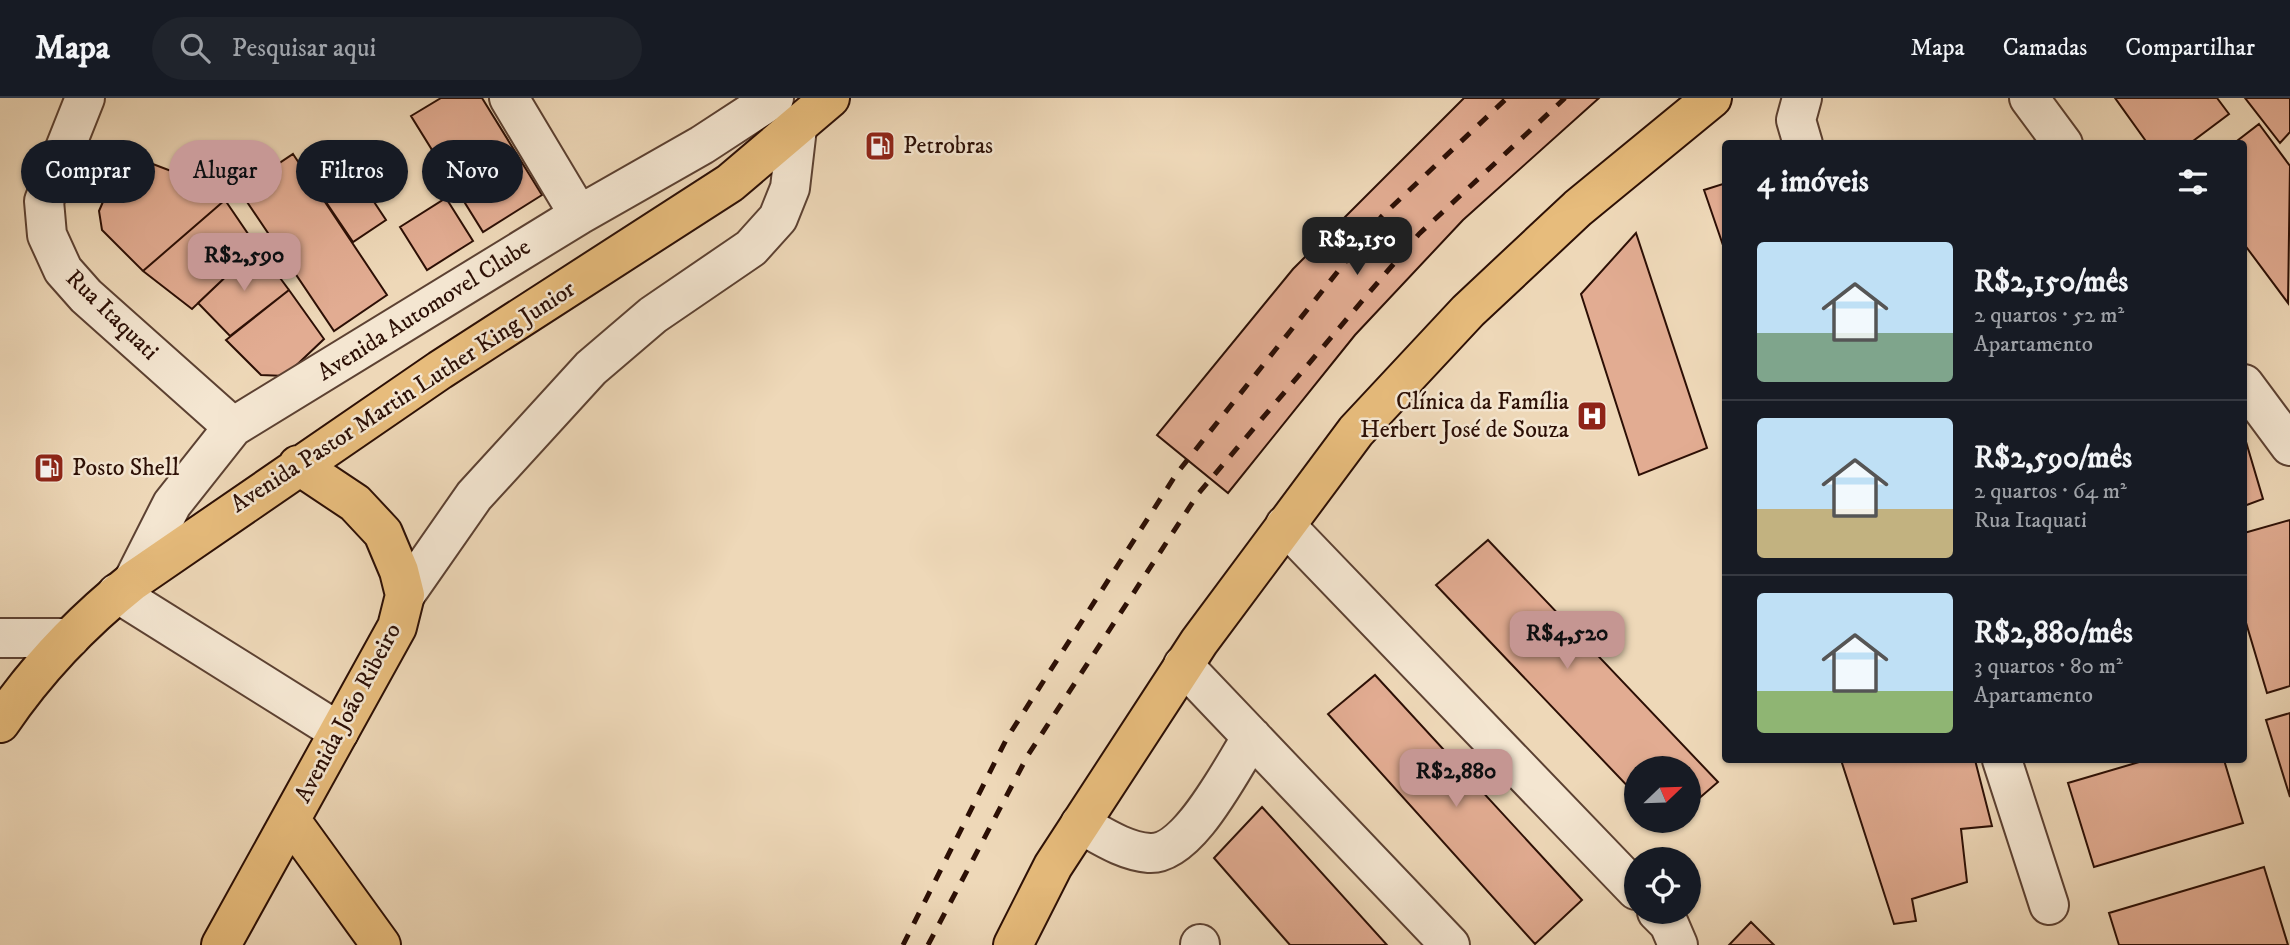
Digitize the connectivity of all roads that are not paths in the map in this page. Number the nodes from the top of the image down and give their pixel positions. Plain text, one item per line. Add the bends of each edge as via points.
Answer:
1 (85, 98) edge
2 (509, 98) edge
3 (774, 98) edge
4 (830, 98) edge
5 (1712, 98) edge
6 (1802, 98) edge
7 (2029, 98) edge
8 (797, 128) junction
9 (1802, 140) edge
10 (2060, 140) edge
11 (579, 215) junction
12 (2247, 388) edge
13 (233, 427) junction
14 (2290, 446) edge
15 (298, 465) junction
16 (1285, 525) junction
17 (125, 587) junction
18 (405, 595) junction
19 (0, 638) edge
20 (70, 638) junction
21 (1183, 665) junction
22 (0, 723) edge
23 (339, 732) junction
24 (1252, 737) junction
25 (2003, 763) edge
26 (292, 822) junction
27 (1080, 824) junction
28 (1624, 878) edge
29 (2049, 905) dead end
30 (1669, 924) edge
31 (221, 945) edge
32 (381, 945) edge
33 (1013, 945) edge
34 (1450, 945) edge
35 (1678, 945) edge

1 - 13 street, Rua Itaquati via 44,201 47,235 63,270 86,296
2 - 11 street
3 - 11 street, Avenida Automovel Clube
4 - 8 main road, Avenida Pastor Martin Luther King Junior
5 - 16 main road via 1578,208 1468,311 1356,431
6 - 9 street via 1796,120
7 - 10 street
8 - 15 main road, Avenida Pastor Martin Luther King Junior via 730,183
8 - 18 street via 790,188 778,218 751,248 653,315 591,369 474,496
11 - 13 street, Avenida Automovel Clube
12 - 14 street
13 - 17 street, Avenida Automovel Clube via 172,504
15 - 17 main road, Avenida Pastor Martin Luther King Junior
15 - 18 main road, Avenida João Ribeiro via 355,503 383,533
16 - 21 main road
16 - 28 street
17 - 20 main road, Avenida Pastor Martin Luther King Junior
17 - 23 street
18 - 23 main road, Avenida João Ribeiro via 397,627
19 - 20 street
20 - 22 main road, Avenida Pastor Martin Luther King Junior
21 - 24 street
21 - 27 main road
23 - 26 main road, Avenida João Ribeiro
24 - 27 street via 1189,833 1174,845 1152,854 1129,850
24 - 34 street
25 - 29 street
26 - 31 main road, Avenida João Ribeiro
26 - 32 main road
27 - 33 main road
30 - 35 street

